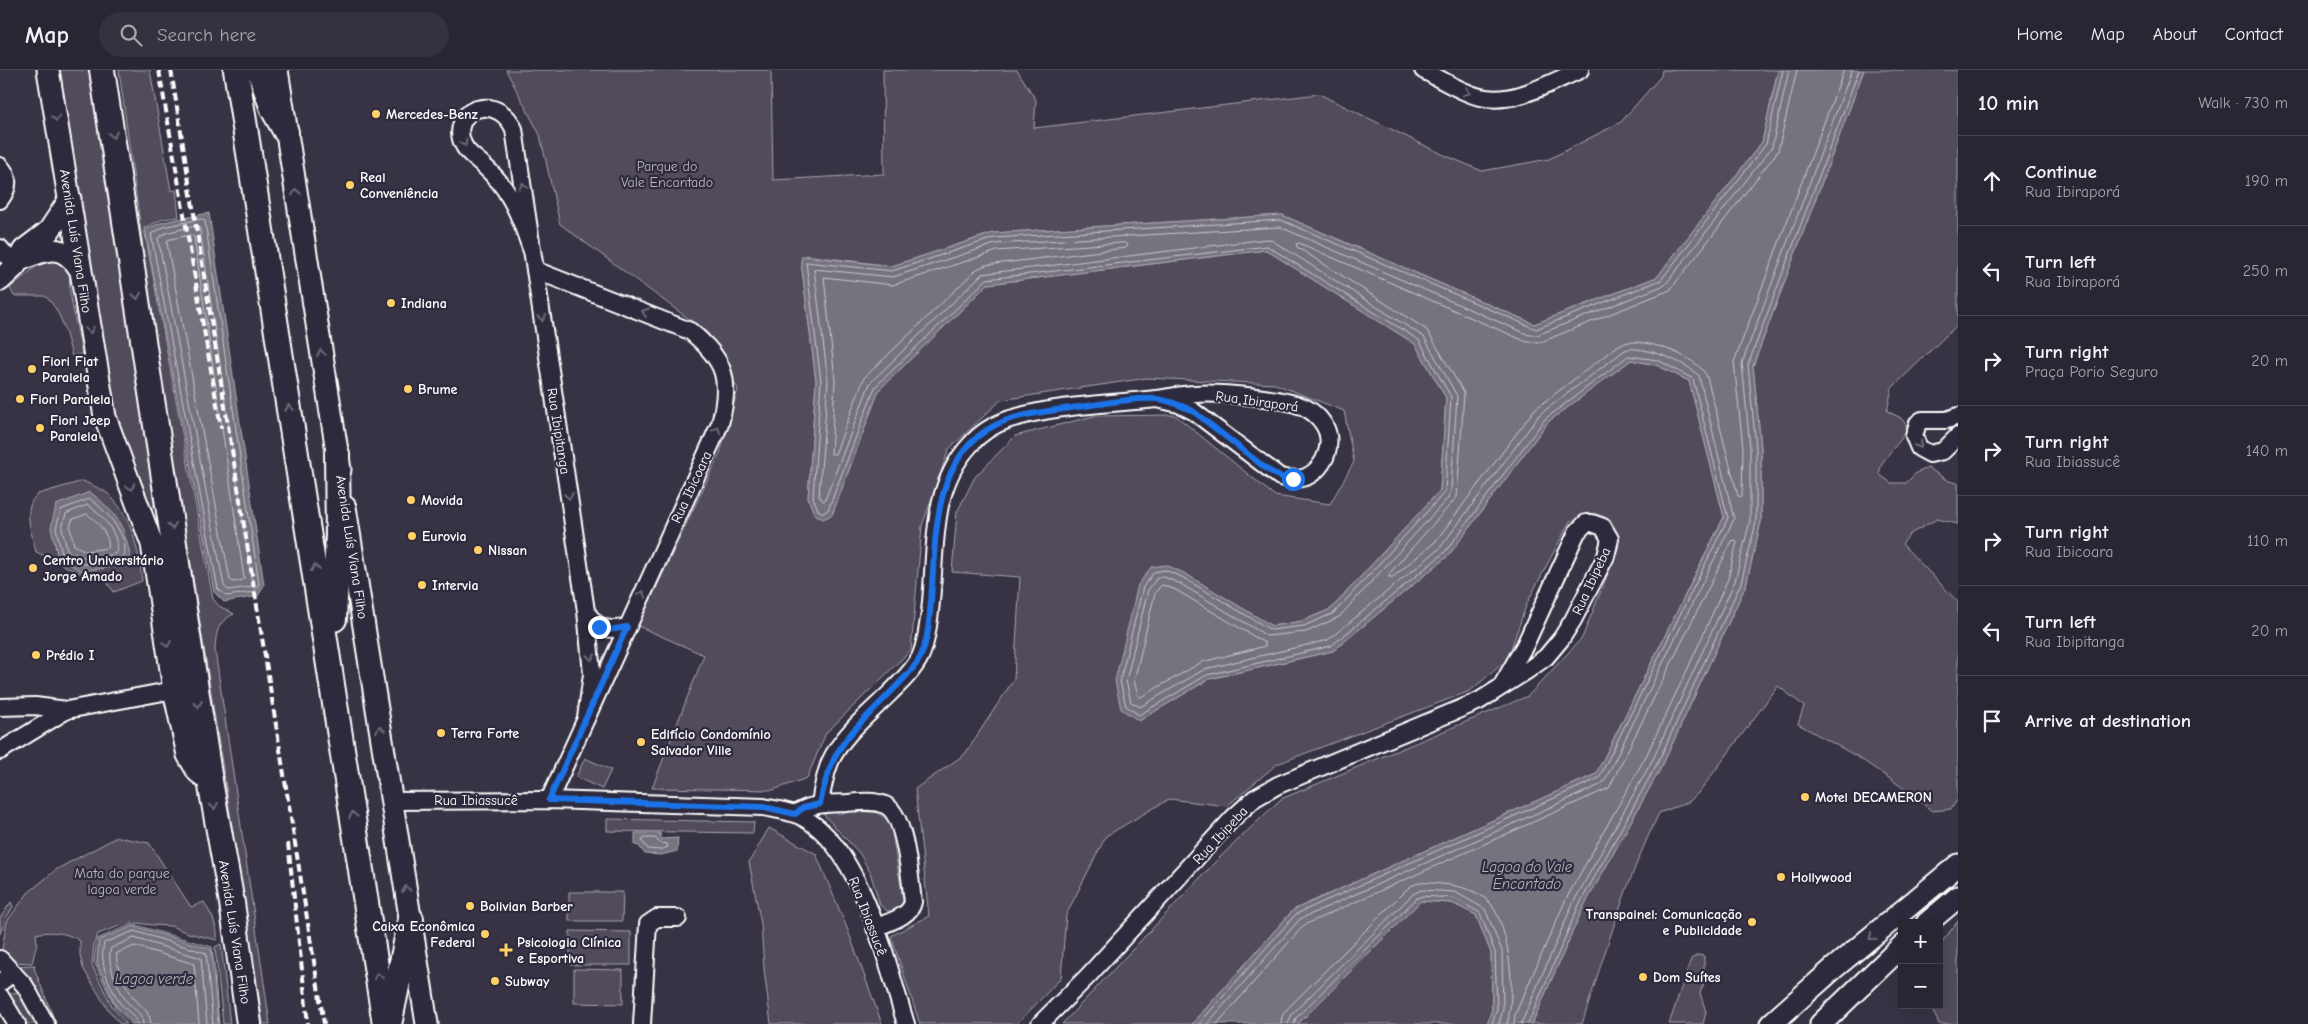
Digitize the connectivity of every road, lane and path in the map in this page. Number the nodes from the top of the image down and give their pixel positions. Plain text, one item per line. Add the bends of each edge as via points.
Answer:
1 (48, 70) edge
2 (102, 70) edge
3 (236, 70) edge
4 (259, 70) edge
5 (276, 70) edge
6 (1423, 70) edge
7 (1580, 70) edge
8 (286, 132) junction
9 (0, 166) edge
10 (0, 200) edge
11 (70, 200) junction
12 (0, 248) edge
13 (532, 251) junction
14 (80, 269) junction
15 (534, 270) junction
16 (8, 271) edge
17 (1157, 399) junction
18 (1958, 416) edge
19 (1958, 436) edge
20 (337, 454) junction
21 (586, 611) junction
22 (627, 627) junction
23 (1501, 687) junction
24 (334, 688) junction
25 (174, 690) junction
26 (0, 707) edge
27 (67, 710) junction
28 (586, 718) junction
29 (0, 751) edge
30 (210, 780) junction
31 (549, 800) junction
32 (391, 801) junction
33 (820, 804) junction
34 (795, 814) junction
35 (1958, 865) edge
36 (1958, 897) edge
37 (678, 918) dead end
38 (1932, 919) edge
39 (411, 920) junction
40 (875, 928) junction
41 (1898, 950) edge
42 (0, 959) edge
43 (1834, 968) junction
44 (13, 973) junction
45 (0, 982) edge
46 (0, 996) edge
47 (17, 1024) edge
48 (46, 1024) edge
49 (248, 1024) edge
50 (385, 1024) edge
51 (389, 1024) edge
52 (427, 1024) edge
53 (642, 1024) edge
54 (906, 1024) edge
55 (1040, 1024) edge
56 (1772, 1024) edge
57 (1789, 1024) edge
58 (1821, 1024) edge

1 -> 11 main road, Avenida Luís Viana Filho
2 -> 30 highway, Avenida Luís Viana Filho
24 -> 3 highway
4 - 8 highway via 273,109
5 - 8 main road, Avenida Luís Viana Filho
6 -> 7 street via 1467,92 1494,98 1524,94
20 -> 8 main road, Avenida Luís Viana Filho
9 - 10 street via 8,182
11 - 14 main road, Avenida Luís Viana Filho
11 - 16 main road via 49,231 24,250
12 - 16 street
13 -> 13 street, Rua Ibipitanga via 510,120 492,109 471,111 461,126 464,146 510,196
13 - 15 street, Rua Ibipitanga
14 - 16 main road via 66,252 58,250 41,251
14 -> 25 main road, Avenida Luís Viana Filho via 105,417 152,544
15 -> 21 street, Rua Ibipitanga
22 -> 15 street, Rua Ibicoara via 720,424 725,404 723,372 718,358 690,331
17 - 17 street, Rua Ibiraporá via 1224,394 1304,407 1318,416 1326,427 1328,450 1315,471 1305,477 1280,477 1193,411
17 - 33 street, Rua Ibiraporá via 1034,413 988,429 971,443 947,479 938,506 930,610 920,656 902,681 839,746 824,780
18 -> 19 street via 1947,420 1922,420 1914,436 1919,448 1930,454 1943,450
20 - 24 highway
32 -> 20 main road, Avenida Luís Viana Filho
21 - 22 street via 599,627 609,630
21 -> 28 street, Rua Ibipitanga via 592,674
22 - 28 street, Rua Ibicoara
23 - 23 street, Rua Ibipeba via 1546,657 1561,639 1606,556 1610,539 1603,527 1586,523 1577,532 1525,645
23 - 55 street, Rua Ibipeba via 1479,701 1309,771 1255,798
50 -> 24 highway
25 - 27 street
25 - 30 main road, Avenida Luís Viana Filho via 191,763
26 - 27 street via 35,706
27 - 29 street
28 - 31 street, Rua Ibicoara
30 -> 49 highway, Avenida Luís Viana Filho via 232,903
31 - 32 street, Rua Ibiassucê
31 - 34 street, Rua Ibiassucê via 764,807
39 -> 32 main road, Avenida Luís Viana Filho
33 - 34 street via 803,808
33 - 40 street via 878,803 887,805 898,820 912,907
34 - 40 street, Rua Ibiassucê via 815,826 839,853 856,878
35 -> 43 main road
36 - 38 main road
37 - 53 street via 657,918 648,924
39 - 51 highway
39 - 52 main road, Avenida Luís Viana Filho
40 - 54 street, Rua Ibiassucê
41 - 58 main road
42 - 44 street
43 - 56 main road
43 - 57 main road
44 - 45 street
44 - 48 street via 33,999
46 - 47 street

